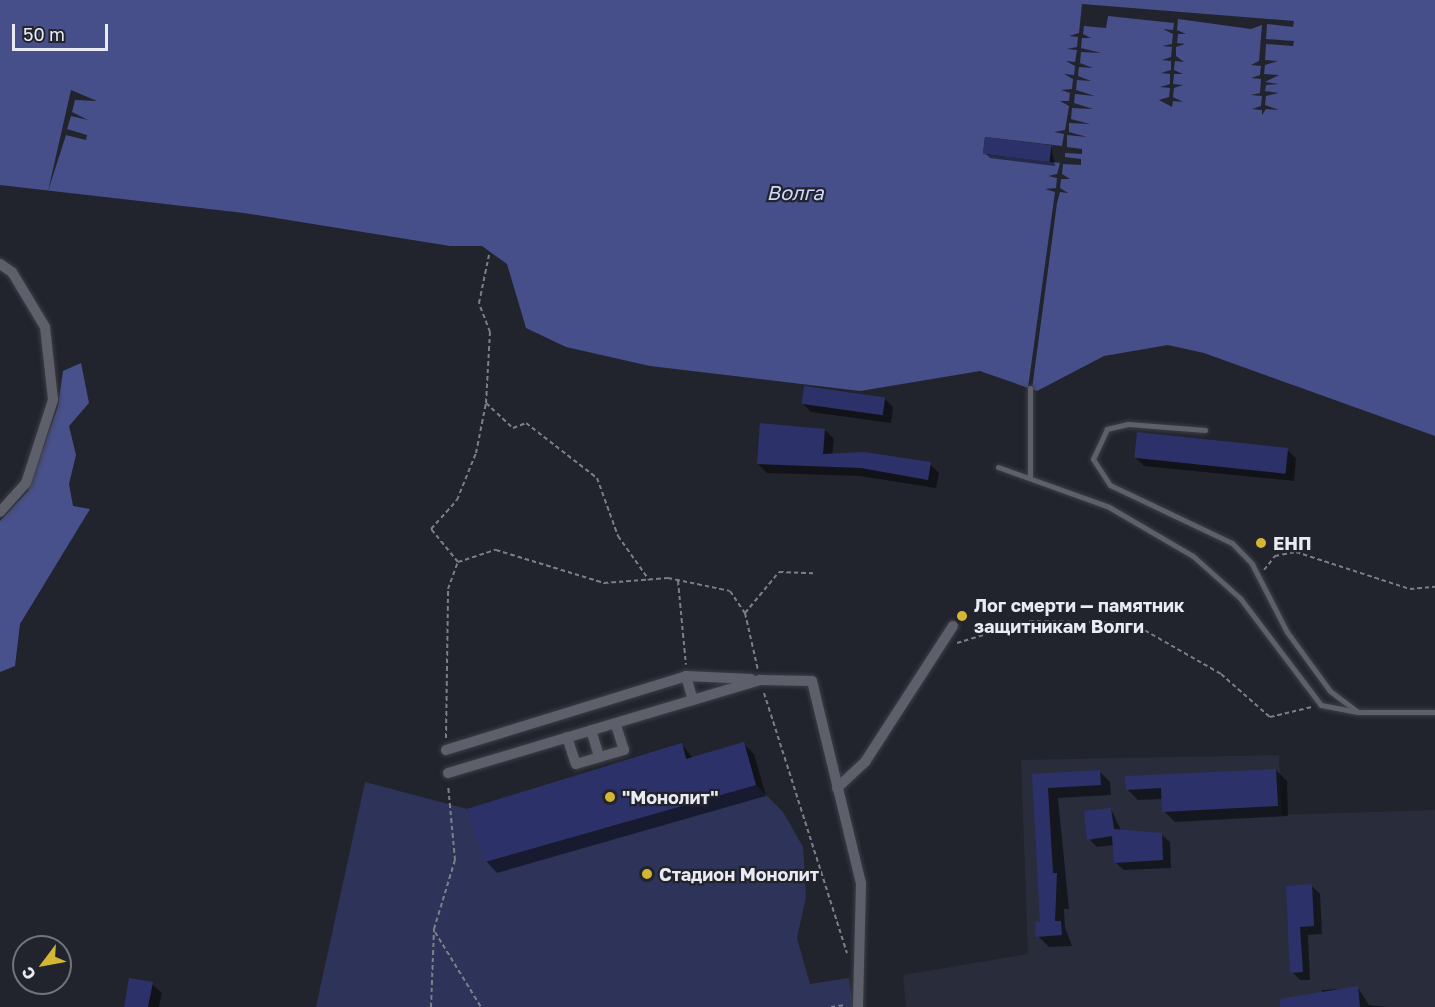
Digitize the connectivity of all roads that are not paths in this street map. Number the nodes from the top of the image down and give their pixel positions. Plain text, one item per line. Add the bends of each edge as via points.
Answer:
1 (0, 264) edge
2 (1030, 388) dead end
3 (1205, 430) dead end
4 (998, 468) dead end
5 (1030, 478) junction
6 (0, 512) edge
7 (953, 626) dead end
8 (686, 676) junction
9 (760, 680) junction
10 (693, 700) junction
11 (1358, 712) junction
12 (1435, 712) edge
13 (615, 723) junction
14 (591, 730) junction
15 (567, 737) junction
16 (446, 750) road end
17 (599, 757) junction
18 (448, 772) road end
19 (837, 788) junction
20 (858, 1007) edge

1 - 6 street via 12,272 45,327 53,400 26,483
2 - 5 lane
3 - 11 lane via 1128,424 1107,429 1093,459 1110,484 1232,543 1259,577 1299,649 1330,691
4 - 5 lane
5 - 11 lane via 1109,507 1193,556 1240,597 1321,705
7 - 19 street via 865,762
8 - 9 street
8 - 10 street
8 - 16 street
9 - 10 street
9 - 19 street via 812,681
10 - 13 street
11 - 12 lane
13 - 14 street
13 - 17 street via 624,750
14 - 15 street
14 - 17 street
15 - 17 street via 576,764
15 - 18 street
19 - 20 street via 861,883

